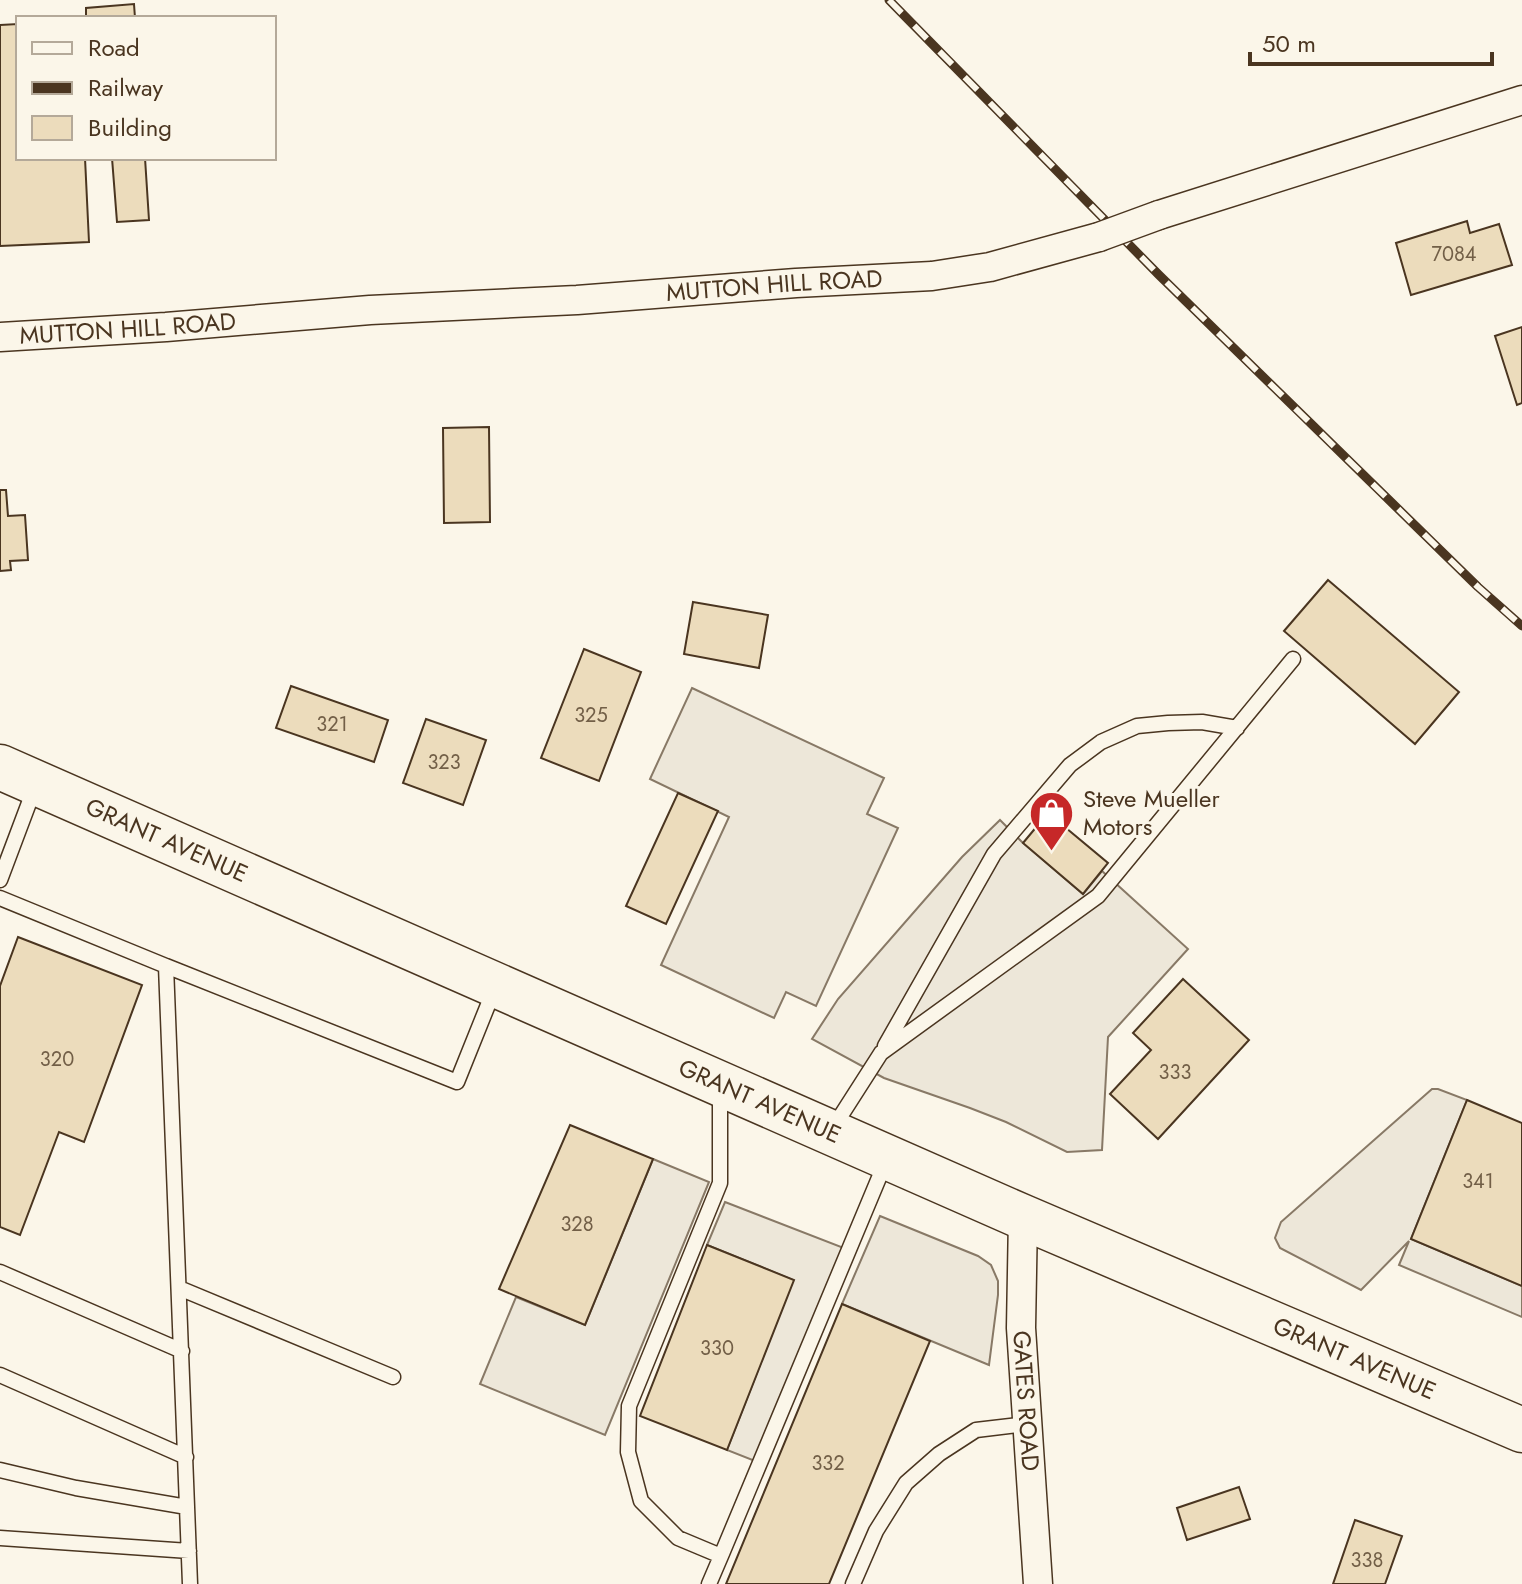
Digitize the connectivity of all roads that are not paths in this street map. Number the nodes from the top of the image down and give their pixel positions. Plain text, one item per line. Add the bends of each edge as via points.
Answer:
1 (1522, 100) edge
2 (0, 337) edge
3 (1293, 659) dead end
4 (1237, 728) junction
5 (18, 775) edge
6 (0, 880) edge
7 (0, 898) edge
8 (166, 966) junction
9 (496, 985) junction
10 (881, 1053) junction
11 (721, 1084) junction
12 (830, 1132) junction
13 (888, 1157) junction
14 (1023, 1217) junction
15 (0, 1272) edge
16 (179, 1288) junction
17 (182, 1351) junction
18 (0, 1375) edge
19 (393, 1377) dead end
20 (1027, 1424) junction
21 (1522, 1430) edge
22 (186, 1457) junction
23 (0, 1470) edge
24 (187, 1507) junction
25 (0, 1538) edge
26 (189, 1551) junction
27 (721, 1556) junction
28 (190, 1584) edge
29 (709, 1584) edge
30 (853, 1584) edge
31 (1038, 1584) edge

1 - 2 street, MUTTON HILL ROAD, bridge via 1099,237 990,267 932,276
3 - 4 lane
4 - 10 lane via 1098,896
4 - 10 lane via 1202,722 1137,726 1101,742 1070,765 994,854
5 - 6 lane
5 - 9 highway, GRANT AVENUE
7 - 8 lane
8 - 9 lane via 457,1082
8 - 16 lane
9 - 11 highway, GRANT AVENUE
10 - 12 lane
11 - 12 highway, GRANT AVENUE
11 - 27 lane via 720,1183 629,1406 628,1452 641,1501 678,1538
12 - 13 highway, GRANT AVENUE
13 - 14 highway, GRANT AVENUE
13 - 27 lane
14 - 20 street, GATES ROAD via 1021,1328
14 - 21 highway, GRANT AVENUE
15 - 17 lane
16 - 17 lane
16 - 19 lane
17 - 22 lane
18 - 22 lane
20 - 30 lane via 976,1430 906,1483 876,1531
20 - 31 street, GATES ROAD
22 - 24 lane
23 - 24 lane
24 - 26 lane
25 - 26 lane
26 - 28 lane
27 - 29 lane

